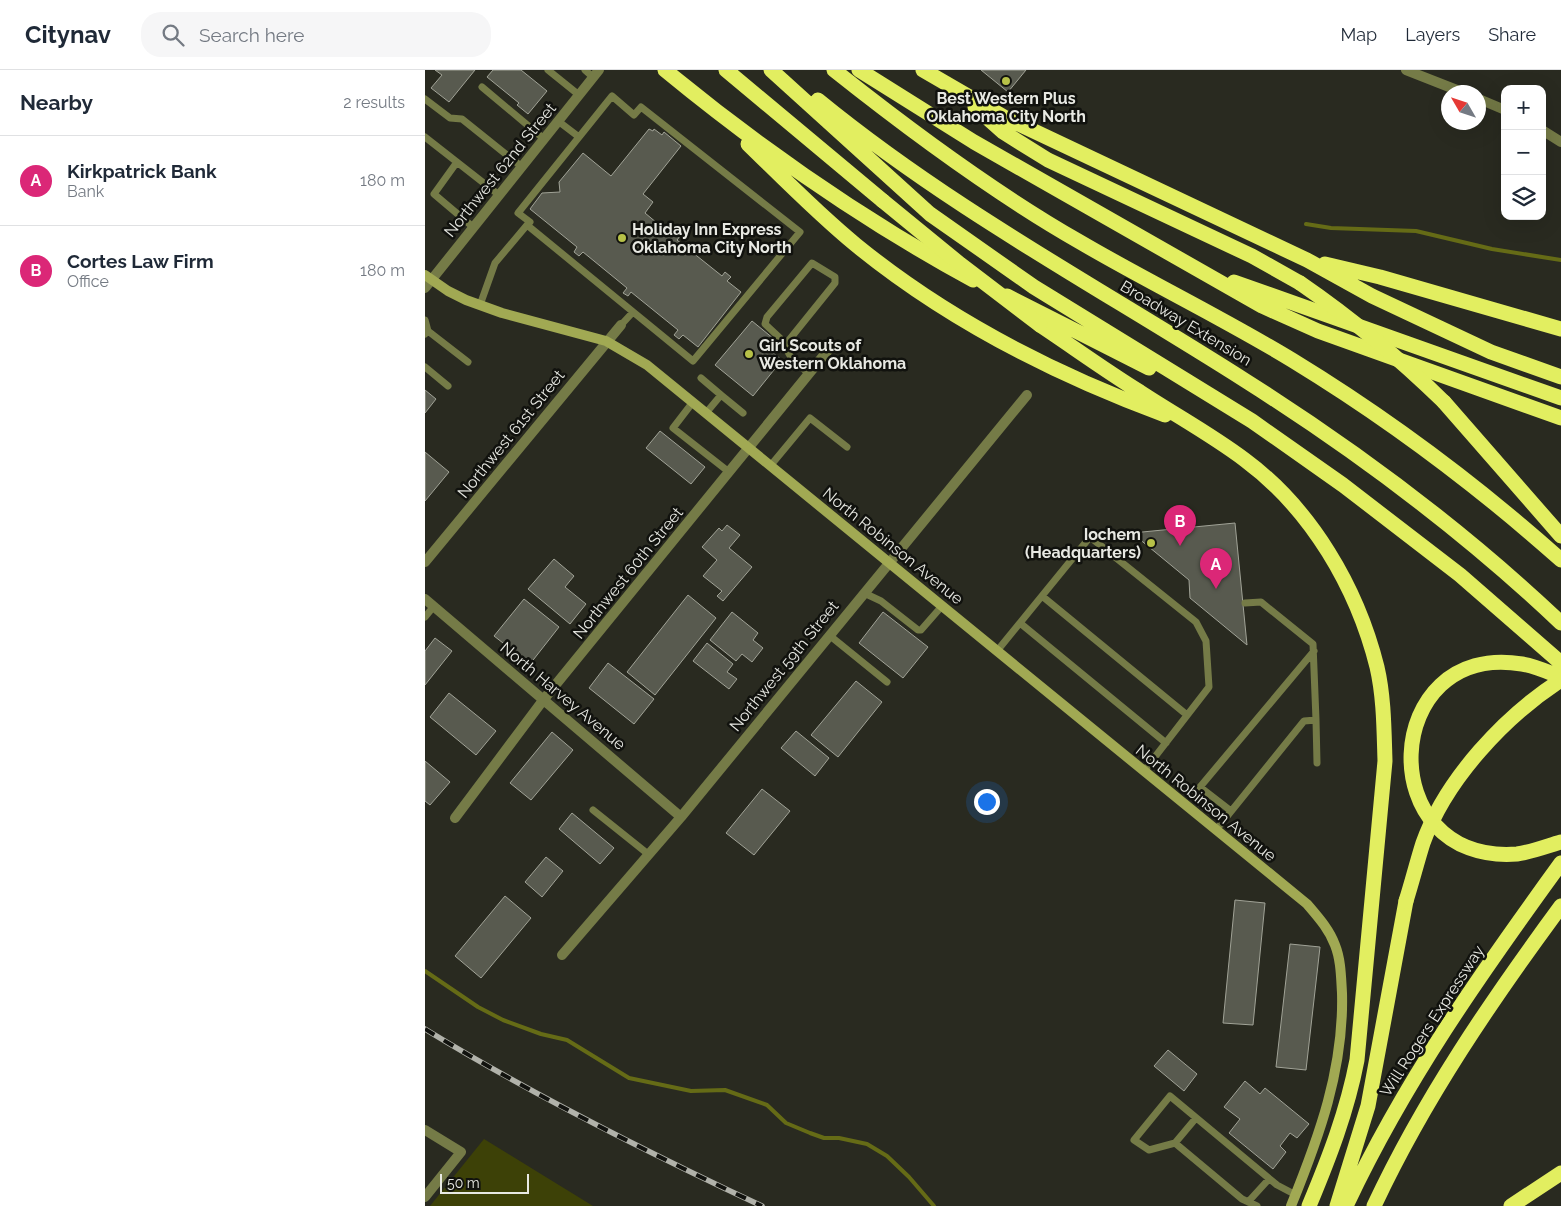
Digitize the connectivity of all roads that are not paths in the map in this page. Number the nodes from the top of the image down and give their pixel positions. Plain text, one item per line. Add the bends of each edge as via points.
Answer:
1 (548, 70) edge
2 (585, 70) edge
3 (665, 70) edge
4 (726, 70) edge
5 (771, 70) edge
6 (780, 70) edge
7 (834, 70) edge
8 (859, 70) edge
9 (923, 70) edge
10 (1406, 70) edge
11 (596, 74) edge
12 (1444, 85) edge
13 (482, 87) dead end
14 (959, 92) junction
15 (579, 95) junction
16 (425, 99) edge
17 (701, 100) junction
18 (1486, 102) edge
19 (1501, 108) edge
20 (558, 121) junction
21 (1546, 133) edge
22 (425, 137) edge
23 (579, 137) junction
24 (544, 139) junction
25 (1561, 142) edge
26 (457, 162) junction
27 (522, 167) junction
28 (499, 195) junction
29 (527, 225) junction
30 (473, 227) junction
31 (1307, 260) junction
32 (1195, 267) junction
33 (427, 281) edge
34 (480, 306) junction
35 (633, 312) junction
36 (425, 320) edge
37 (621, 325) joint
38 (1561, 329) edge
39 (426, 332) edge
40 (607, 341) junction
41 (785, 345) junction
42 (829, 349) dead end
43 (468, 362) dead end
44 (425, 367) edge
45 (809, 374) junction
46 (1561, 377) edge
47 (701, 378) dead end
48 (448, 386) dead end
49 (721, 395) junction
50 (1027, 395) dead end
51 (1561, 398) edge
52 (693, 402) junction
53 (1220, 402) junction
54 (743, 412) dead end
55 (706, 413) junction
56 (1561, 418) edge
57 (1193, 426) junction
58 (847, 447) dead end
59 (749, 448) junction
60 (771, 465) junction
61 (729, 472) junction
62 (1561, 536) edge
63 (1561, 560) edge
64 (425, 562) edge
65 (888, 562) junction
66 (863, 593) junction
67 (1042, 596) junction
68 (425, 599) edge
69 (1245, 603) dead end
70 (434, 606) junction
71 (942, 606) junction
72 (425, 617) edge
73 (1020, 623) junction
74 (1561, 623) edge
75 (829, 635) junction
76 (997, 651) junction
77 (1314, 651) junction
78 (1561, 664) edge
79 (1561, 679) edge
80 (887, 682) dead end
81 (545, 699) junction
82 (1187, 715) junction
83 (1317, 720) junction
84 (1166, 743) junction
85 (1317, 763) dead end
86 (1144, 771) junction
87 (593, 810) dead end
88 (1231, 811) junction
89 (681, 817) junction
90 (455, 818) dead end
91 (1216, 830) junction
92 (1561, 842) edge
93 (649, 854) junction
94 (1561, 863) edge
95 (1561, 906) edge
96 (562, 955) dead end
97 (1196, 1118) junction
98 (425, 1130) edge
99 (1175, 1143) junction
100 (1561, 1173) edge
101 (1269, 1179) junction
102 (1296, 1195) junction
103 (425, 1197) edge
104 (1248, 1202) junction
105 (1257, 1206) edge
106 (1291, 1206) edge
107 (1309, 1206) edge
108 (1337, 1206) edge
109 (1346, 1206) edge
110 (1374, 1206) edge
111 (1511, 1206) edge

1 - 15 lane
2 - 11 lane
3 - 17 highway
4 - 57 highway, bridge via 960,264 1040,325
5 - 53 highway via 930,214 1034,286
6 - 74 highway, Broadway Extension via 962,206 1238,375 1337,442 1469,542
7 - 63 highway, Broadway Extension via 937,148 1071,237 1217,316 1335,388 1450,469
8 - 32 highway via 974,142
9 - 14 highway
10 - 12 street
11 - 15 street, Northwest 62nd Street
13 - 24 lane
14 - 31 highway
14 - 62 highway, bridge via 1003,132 1048,160 1252,256 1300,283 1377,341 1444,402
15 - 20 street, Northwest 62nd Street
16 - 27 lane via 450,118 462,119
17 - 53 highway via 826,192 925,254
17 - 57 highway via 856,245 939,305 1041,363 1114,396
18 - 19 street
20 - 23 lane
20 - 24 street, Northwest 62nd Street
21 - 25 street
22 - 26 lane
23 - 29 lane via 518,213 530,222
23 - 35 lane via 612,96 634,115 641,107 800,232 693,361
24 - 27 street, Northwest 62nd Street
26 - 28 lane
26 - 30 lane via 434,194
27 - 28 street, Northwest 62nd Street
28 - 30 street, Northwest 62nd Street
29 - 34 lane via 495,263
29 - 35 lane
30 - 33 street, Northwest 62nd Street
31 - 38 highway via 1380,277
31 - 46 highway via 1373,296 1491,352
32 - 51 highway
32 - 56 highway via 1262,306 1317,331
33 - 34 street, North Robinson Avenue
34 - 40 street, North Robinson Avenue
35 - 37 lane
36 - 39 lane
37 - 40 street, Northwest 61st Street
39 - 43 lane
40 - 52 street, North Robinson Avenue via 647,365
40 - 64 street, Northwest 61st Street
41 - 41 lane via 765,324 767,317 812,263 817,264 835,277 835,283
41 - 45 lane via 792,359
42 - 45 street, Northwest 60th Street
44 - 48 lane
45 - 59 street, Northwest 60th Street
47 - 49 lane
49 - 54 lane
49 - 55 lane
50 - 65 street, Northwest 59th Street
52 - 55 street, North Robinson Avenue
52 - 61 lane via 673,428
53 - 78 highway via 1293,449 1399,526
55 - 59 street, North Robinson Avenue
57 - 107 highway via 1247,461 1305,519 1347,586 1377,668 1385,761 1357,1060 1350,1097 1333,1150
58 - 60 lane via 810,418
59 - 60 street, North Robinson Avenue
59 - 61 street, Northwest 60th Street
60 - 65 street, North Robinson Avenue
61 - 81 street, Northwest 60th Street
65 - 66 street, Northwest 59th Street
65 - 71 street, North Robinson Avenue
66 - 71 lane via 881,601 918,630
66 - 75 street, Northwest 59th Street
67 - 73 lane
67 - 82 lane
67 - 82 lane via 1090,537 1188,616 1206,641 1209,687
68 - 70 street, North Harvey Avenue
69 - 77 lane via 1261,602 1313,644
70 - 72 lane
70 - 81 street, North Harvey Avenue
71 - 76 street, North Robinson Avenue
73 - 76 lane
73 - 84 lane
75 - 80 lane
75 - 89 street, Northwest 59th Street
76 - 86 street, North Robinson Avenue
77 - 83 lane
77 - 88 lane via 1200,787
79 - 92 highway via 1531,666 1506,662 1463,672 1440,688 1422,710 1412,733 1409,760 1411,779 1426,812 1437,826 1464,845 1480,851 1518,854
79 - 108 highway, bridge via 1535,696 1470,762 1424,841 1407,901 1368,1106
81 - 89 street, North Harvey Avenue
81 - 90 street, Northwest 60th Street
82 - 84 lane
83 - 85 lane
83 - 88 lane via 1304,721
84 - 86 lane
86 - 91 street, North Robinson Avenue
87 - 93 lane
88 - 91 lane
89 - 93 street, Northwest 59th Street
91 - 102 street, North Robinson Avenue via 1307,904 1327,928 1335,945 1341,979 1342,1023 1338,1062 1328,1109
93 - 96 street, Northwest 59th Street
94 - 109 highway, Will Rogers Expressway via 1455,1011 1423,1062
95 - 110 highway via 1444,1076
97 - 99 lane
97 - 99 lane via 1170,1096 1134,1140 1149,1150
97 - 101 lane
98 - 103 street via 461,1152
99 - 104 lane
100 - 111 highway
101 - 102 lane
101 - 104 lane
102 - 106 street, North Robinson Avenue
104 - 105 lane

